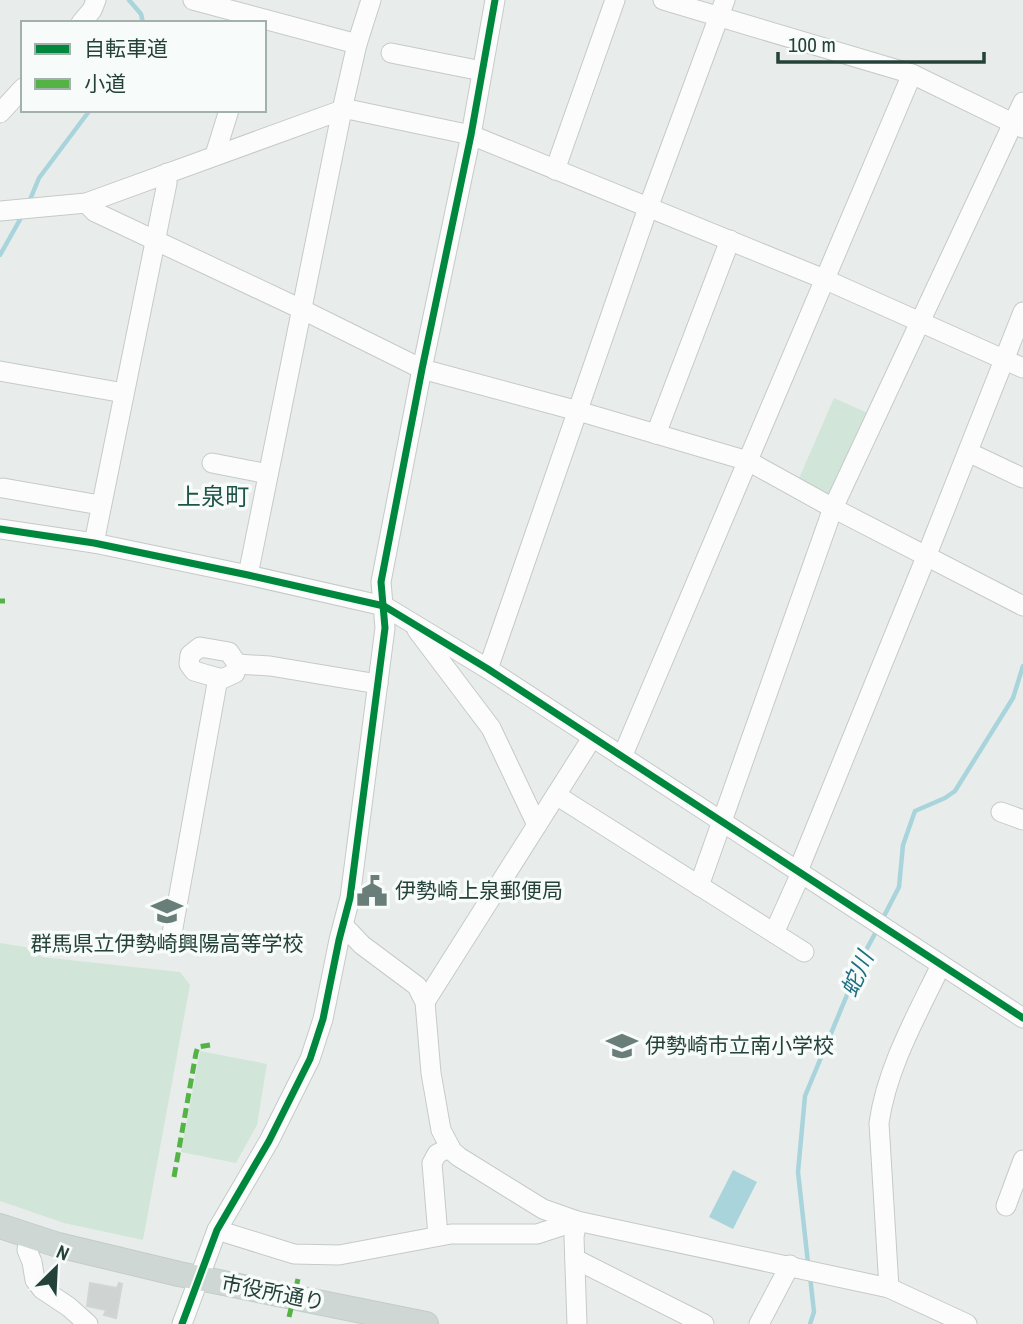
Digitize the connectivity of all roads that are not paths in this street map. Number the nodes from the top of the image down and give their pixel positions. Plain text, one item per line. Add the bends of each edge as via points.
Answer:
1 (193, 0) edge
2 (370, 0) edge
3 (495, 0) edge
4 (615, 0) edge
5 (663, 0) edge
6 (722, 9) edge
7 (257, 20) edge
8 (266, 22) edge
9 (357, 44) junction
10 (391, 53) dead end
11 (482, 71) junction
12 (912, 74) junction
13 (21, 90) edge
14 (1023, 102) edge
15 (342, 110) junction
16 (228, 112) edge
17 (0, 113) edge
18 (1017, 126) edge
19 (471, 135) junction
20 (215, 155) junction
21 (555, 170) junction
22 (167, 173) junction
23 (86, 202) junction
24 (649, 208) junction
25 (0, 211) edge
26 (155, 240) junction
27 (730, 240) junction
28 (824, 279) junction
29 (301, 309) junction
30 (1023, 312) edge
31 (919, 321) junction
32 (1004, 360) junction
33 (1023, 368) edge
34 (422, 369) junction
35 (0, 371) edge
36 (124, 393) junction
37 (578, 411) junction
38 (656, 434) junction
39 (968, 452) junction
40 (748, 461) junction
41 (212, 463) dead end
42 (268, 474) junction
43 (1023, 478) edge
44 (3, 488) dead end
45 (100, 505) junction
46 (833, 508) junction
47 (0, 529) edge
48 (94, 543) junction
49 (926, 557) junction
50 (248, 575) junction
51 (384, 606) junction
52 (1023, 606) edge
53 (413, 623) junction
54 (237, 664) junction
55 (488, 669) junction
56 (218, 678) junction
57 (378, 684) junction
58 (592, 738) junction
59 (622, 757) junction
60 (556, 796) junction
61 (1001, 812) dead end
62 (1023, 820) edge
63 (721, 822) junction
64 (537, 825) junction
65 (799, 872) junction
66 (699, 886) junction
67 (343, 925) junction
68 (774, 933) junction
69 (171, 939) dead end
70 (804, 952) dead end
71 (941, 965) junction
72 (425, 1002) junction
73 (1021, 1009) edge
74 (450, 1147) junction
75 (1023, 1160) edge
76 (1006, 1206) dead end
77 (577, 1221) junction
78 (0, 1226) edge
79 (217, 1230) junction
80 (438, 1236) junction
81 (30, 1237) junction
82 (575, 1259) junction
83 (802, 1268) junction
84 (199, 1278) junction
85 (889, 1288) junction
86 (88, 1324) edge
87 (182, 1324) edge
88 (426, 1324) edge
89 (577, 1324) edge
90 (704, 1324) edge
91 (760, 1324) edge
92 (967, 1324) edge

1 - 7 street
2 - 9 street
3 - 11 street
4 - 21 street
5 - 6 street
6 - 12 street
6 - 24 street
8 - 9 street
9 - 15 street
10 - 11 street
11 - 19 street
12 - 18 street
12 - 28 street
13 - 17 street
14 - 18 street
15 - 19 street
15 - 20 street
15 - 29 street
16 - 20 street
18 - 31 street
19 - 21 street
19 - 34 street
20 - 22 street
21 - 24 street
22 - 23 street
22 - 26 street
23 - 25 street
23 - 26 street via 95,212
24 - 27 street
24 - 37 street
26 - 29 street
26 - 36 street
27 - 28 street
27 - 38 street
28 - 31 street
28 - 40 street
29 - 34 street
29 - 42 street
30 - 32 street
31 - 32 street
31 - 46 street
32 - 33 street
32 - 39 street
34 - 37 street
34 - 51 street via 381,582
35 - 36 street
36 - 45 street
37 - 38 street
37 - 55 street
38 - 40 street
39 - 43 street
39 - 49 street
40 - 46 street
40 - 59 street
41 - 42 street
42 - 50 street
44 - 45 street
45 - 48 street
46 - 49 street
46 - 63 street
47 - 48 street
48 - 50 street
49 - 52 street
49 - 65 street
50 - 51 street
51 - 53 street
51 - 57 street
53 - 55 street
53 - 64 street via 492,728
54 - 56 street via 231,676
54 - 56 street via 225,651 200,647 193,651 189,659 194,671
54 - 57 street
55 - 58 street
56 - 69 street
57 - 67 street
58 - 59 street
58 - 60 street
59 - 63 street
60 - 64 street
60 - 66 street
61 - 62 street
63 - 65 street
63 - 66 street
64 - 72 street
65 - 68 street
65 - 71 street
66 - 68 street
67 - 72 street via 416,986
67 - 79 street via 310,1059
68 - 70 street
71 - 73 street
71 - 85 street via 903,1044 881,1104
72 - 74 street via 437,1115
74 - 77 street via 466,1162 543,1209
74 - 80 street via 432,1163
75 - 76 street
77 - 80 street via 537,1234
77 - 82 street
77 - 83 street
78 - 81 main road, 市役所通り
79 - 80 street via 300,1255 339,1255
79 - 84 street
81 - 84 main road, 市役所通り
81 - 86 street via 27,1250 34,1280
82 - 89 street
82 - 90 street
83 - 85 street
83 - 91 street
84 - 87 street
84 - 88 main road, 市役所通り
85 - 92 street

